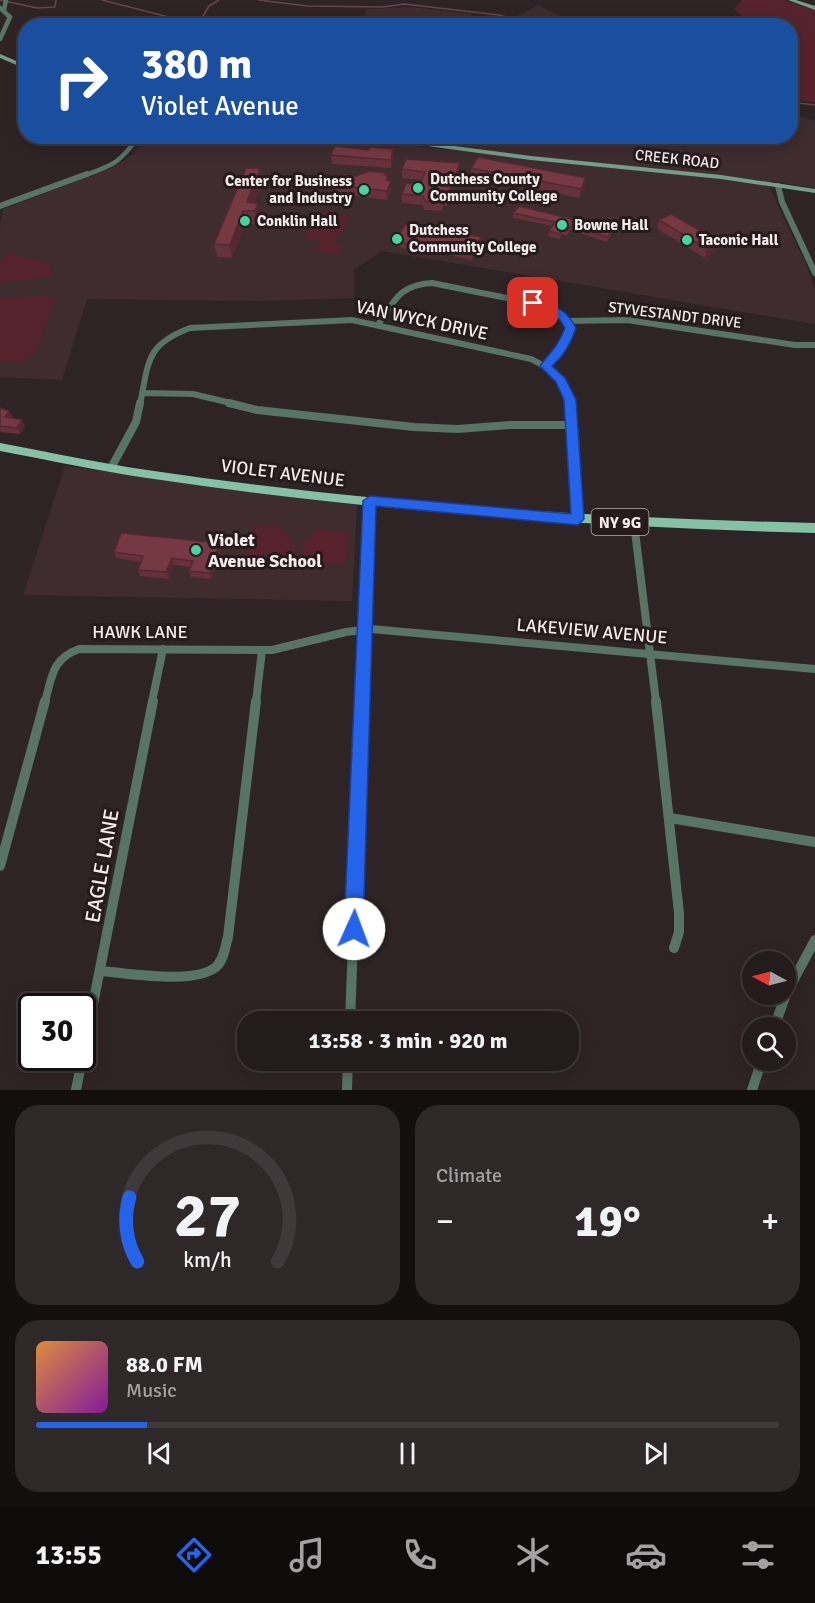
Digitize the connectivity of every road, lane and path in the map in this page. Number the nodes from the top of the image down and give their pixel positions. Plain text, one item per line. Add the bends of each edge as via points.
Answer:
1 (6, 0) edge
2 (790, 0) edge
3 (815, 8) edge
4 (2, 9) edge
5 (0, 39) edge
6 (0, 56) edge
7 (18, 64) edge
8 (133, 144) edge
9 (424, 144) edge
10 (778, 186) junction
11 (815, 191) edge
12 (0, 206) edge
13 (815, 273) edge
14 (568, 321) junction
15 (378, 325) junction
16 (815, 345) edge
17 (545, 366) junction
18 (142, 393) junction
19 (573, 425) junction
20 (0, 447) edge
21 (111, 468) junction
22 (370, 501) junction
23 (578, 519) junction
24 (634, 523) junction
25 (815, 528) edge
26 (365, 629) junction
27 (163, 649) junction
28 (262, 650) junction
29 (651, 654) junction
30 (815, 669) edge
31 (670, 818) junction
32 (815, 842) edge
33 (0, 866) edge
34 (815, 940) edge
35 (674, 948) dead end
36 (101, 971) junction
37 (796, 975) edge
38 (350, 1011) edge
39 (348, 1071) edge
40 (758, 1071) edge
41 (76, 1090) edge
42 (347, 1090) edge
43 (752, 1090) edge

1 - 4 street
2 - 3 street
4 - 5 street via 10,19
6 - 7 street
8 - 12 street via 125,156 108,167
9 - 10 street, CREEK ROAD
10 - 11 street, CREEK ROAD
10 - 13 street
14 - 15 street via 547,306 427,283 400,292
14 - 16 street, STYVESTANDT DRIVE via 627,320
14 - 17 street via 566,341
15 - 17 street, VAN WYCK DRIVE via 531,359
15 - 18 street, VAN WYCK DRIVE via 343,319 190,328 169,336 153,351
17 - 19 street, VAN WYCK DRIVE via 566,389
18 - 19 street via 193,394 257,410 414,427
18 - 21 street, VAN WYCK DRIVE via 131,434
19 - 23 street, VAN WYCK DRIVE
20 - 21 main road, VIOLET AVENUE / NY 9G
21 - 22 main road, VIOLET AVENUE / NY 9G
22 - 23 main road, VIOLET AVENUE / NY 9G
22 - 26 street
23 - 24 main road, VIOLET AVENUE / NY 9G
24 - 25 main road, VIOLET AVENUE / NY 9G
24 - 29 street
26 - 28 street, HAWK LANE via 297,646
26 - 29 street, LAKEVIEW AVENUE
26 - 38 street
27 - 28 street, HAWK LANE
27 - 33 street, HAWK LANE via 85,648 70,651 58,660
27 - 36 street, EAGLE LANE
28 - 36 street via 224,955 208,973
29 - 30 street, LAKEVIEW AVENUE
29 - 31 street
31 - 32 street
31 - 35 street via 679,913
34 - 37 street
36 - 41 street, EAGLE LANE
39 - 42 street
40 - 43 street

